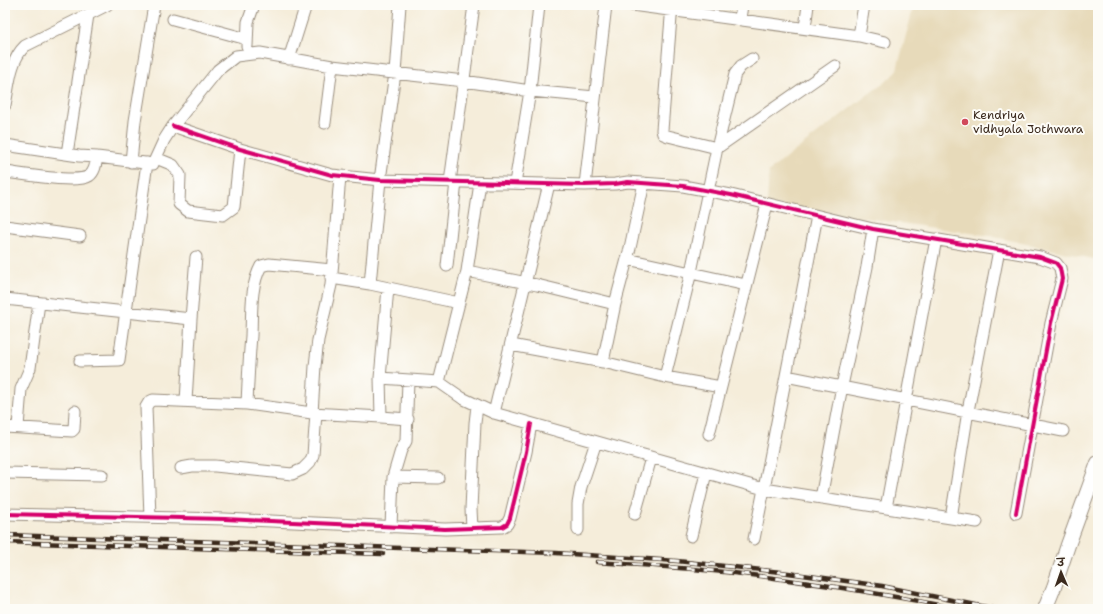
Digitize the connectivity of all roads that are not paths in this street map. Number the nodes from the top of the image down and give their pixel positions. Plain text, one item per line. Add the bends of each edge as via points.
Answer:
1 (107, 5) edge
2 (154, 5) edge
3 (254, 5) edge
4 (306, 5) edge
5 (400, 5) edge
6 (474, 5) edge
7 (539, 5) edge
8 (606, 5) edge
9 (632, 5) edge
10 (742, 5) edge
11 (808, 5) edge
12 (864, 5) edge
13 (672, 8) edge
14 (88, 14) junction
15 (173, 19) dead end
16 (740, 19) junction
17 (806, 28) junction
18 (859, 36) junction
19 (247, 39) junction
20 (885, 42) dead end
21 (247, 55) junction
22 (289, 59) junction
23 (752, 59) dead end
24 (332, 66) junction
25 (835, 66) dead end
26 (395, 72) junction
27 (464, 81) junction
28 (530, 91) junction
29 (595, 97) junction
30 (5, 104) edge
31 (324, 123) dead end
32 (173, 126) junction
33 (5, 145) edge
34 (717, 148) junction
35 (240, 149) junction
36 (67, 154) junction
37 (97, 156) junction
38 (151, 161) junction
39 (131, 162) junction
40 (5, 172) edge
41 (340, 176) junction
42 (380, 180) junction
43 (453, 182) junction
44 (480, 183) junction
45 (515, 183) junction
46 (644, 183) junction
47 (549, 184) junction
48 (585, 185) junction
49 (709, 191) junction
50 (766, 204) junction
51 (817, 216) junction
52 (5, 226) edge
53 (873, 229) junction
54 (80, 236) dead end
55 (936, 239) junction
56 (999, 250) junction
57 (196, 257) dead end
58 (627, 259) junction
59 (447, 266) dead end
60 (467, 271) junction
61 (691, 272) junction
62 (332, 274) junction
63 (525, 282) junction
64 (370, 284) junction
65 (746, 285) junction
66 (388, 288) junction
67 (5, 299) edge
68 (39, 303) junction
69 (458, 303) junction
70 (615, 304) junction
71 (126, 313) junction
72 (190, 319) junction
73 (511, 345) junction
74 (80, 361) dead end
75 (603, 362) junction
76 (786, 376) junction
77 (665, 377) junction
78 (380, 378) junction
79 (408, 380) junction
80 (439, 382) junction
81 (842, 386) junction
82 (721, 387) junction
83 (906, 399) junction
84 (186, 401) junction
85 (247, 404) junction
86 (477, 406) junction
87 (75, 411) dead end
88 (968, 411) junction
89 (314, 413) junction
90 (494, 413) junction
91 (381, 416) junction
92 (408, 419) junction
93 (530, 424) junction
94 (1033, 424) junction
95 (5, 427) edge
96 (18, 427) junction
97 (1063, 430) dead end
98 (709, 434) dead end
99 (596, 442) junction
100 (651, 458) junction
101 (1098, 463) edge
102 (182, 468) dead end
103 (5, 473) edge
104 (706, 473) junction
105 (102, 475) dead end
106 (393, 477) junction
107 (438, 478) dead end
108 (764, 489) junction
109 (821, 498) junction
110 (886, 508) junction
111 (1016, 513) dead end
112 (5, 514) edge
113 (635, 514) dead end
114 (150, 517) junction
115 (951, 518) junction
116 (977, 522) dead end
117 (391, 527) junction
118 (472, 528) junction
119 (578, 530) dead end
120 (691, 536) dead end
121 (754, 539) dead end
122 (1045, 609) edge

1 - 14 street
2 - 39 street via 135,120
3 - 19 street via 248,22
4 - 22 street
5 - 26 street
6 - 27 street
7 - 28 street
8 - 29 street
9 - 13 street
10 - 16 street
11 - 17 street
12 - 18 street
13 - 16 street
13 - 34 street via 662,130 664,134 678,139
14 - 30 street via 20,50 14,62
14 - 36 street
15 - 19 street
16 - 17 street
17 - 18 street
18 - 20 street
19 - 21 street
21 - 22 street via 260,53
21 - 32 street via 236,56 218,70
22 - 24 street
23 - 34 street via 741,66 735,74
24 - 26 street
24 - 31 street
25 - 34 street
26 - 27 street
26 - 42 street
27 - 28 street
27 - 43 street
28 - 29 street
28 - 45 street
29 - 48 street
32 - 35 street
32 - 38 street
33 - 36 street
34 - 49 street
35 - 38 street via 234,207 223,215 184,209 179,204 180,175 173,165
35 - 41 street
36 - 37 street
37 - 39 street
37 - 40 street via 94,172 83,179 60,179
38 - 39 street
38 - 71 street
41 - 42 street
41 - 62 street
42 - 43 street
42 - 64 street
43 - 44 street
43 - 59 street
44 - 45 street
44 - 60 street
45 - 47 street
46 - 48 street
46 - 49 street
46 - 58 street
47 - 48 street
47 - 63 street
49 - 50 street
49 - 61 street
50 - 51 street
50 - 65 street
51 - 53 street
51 - 76 street
52 - 54 street
53 - 55 street
53 - 81 street
55 - 56 street
55 - 83 street
56 - 88 street
56 - 94 street via 1040,257 1060,268 1062,279
57 - 72 street
58 - 61 street
58 - 70 street
60 - 63 street
60 - 69 street
61 - 65 street
61 - 77 street
62 - 64 street
62 - 85 street via 269,264 261,266 257,274 253,300
62 - 89 street via 317,347
63 - 70 street
63 - 73 street
64 - 66 street
65 - 82 street
66 - 69 street
66 - 78 street
67 - 68 street
68 - 71 street
68 - 96 street via 30,368 21,389
69 - 80 street
70 - 75 street
71 - 72 street
71 - 74 street via 119,360
72 - 84 street
73 - 75 street
73 - 90 street
75 - 77 street
76 - 81 street
76 - 108 street
77 - 82 street
78 - 79 street
78 - 91 street
79 - 80 street
79 - 92 street
80 - 86 street
81 - 83 street
81 - 109 street
82 - 98 street
83 - 88 street
83 - 110 street
84 - 85 street
84 - 114 street via 153,400 146,407
85 - 89 street
86 - 90 street
86 - 118 street
87 - 96 street via 72,431
88 - 94 street
88 - 115 street
89 - 91 street
89 - 102 street via 313,455 303,469 292,474 215,466
90 - 93 street
91 - 92 street
92 - 106 street via 406,441
93 - 99 street
93 - 118 street via 526,452 507,524 502,527
94 - 97 street
94 - 111 street
95 - 96 street
99 - 100 street
99 - 119 street via 581,488
100 - 104 street
100 - 113 street
101 - 122 street
103 - 105 street
104 - 108 street
104 - 120 street
106 - 107 street
106 - 117 street
108 - 109 street
108 - 121 street
109 - 110 street
110 - 115 street
112 - 114 street
114 - 117 street via 300,521
115 - 116 street
117 - 118 street

